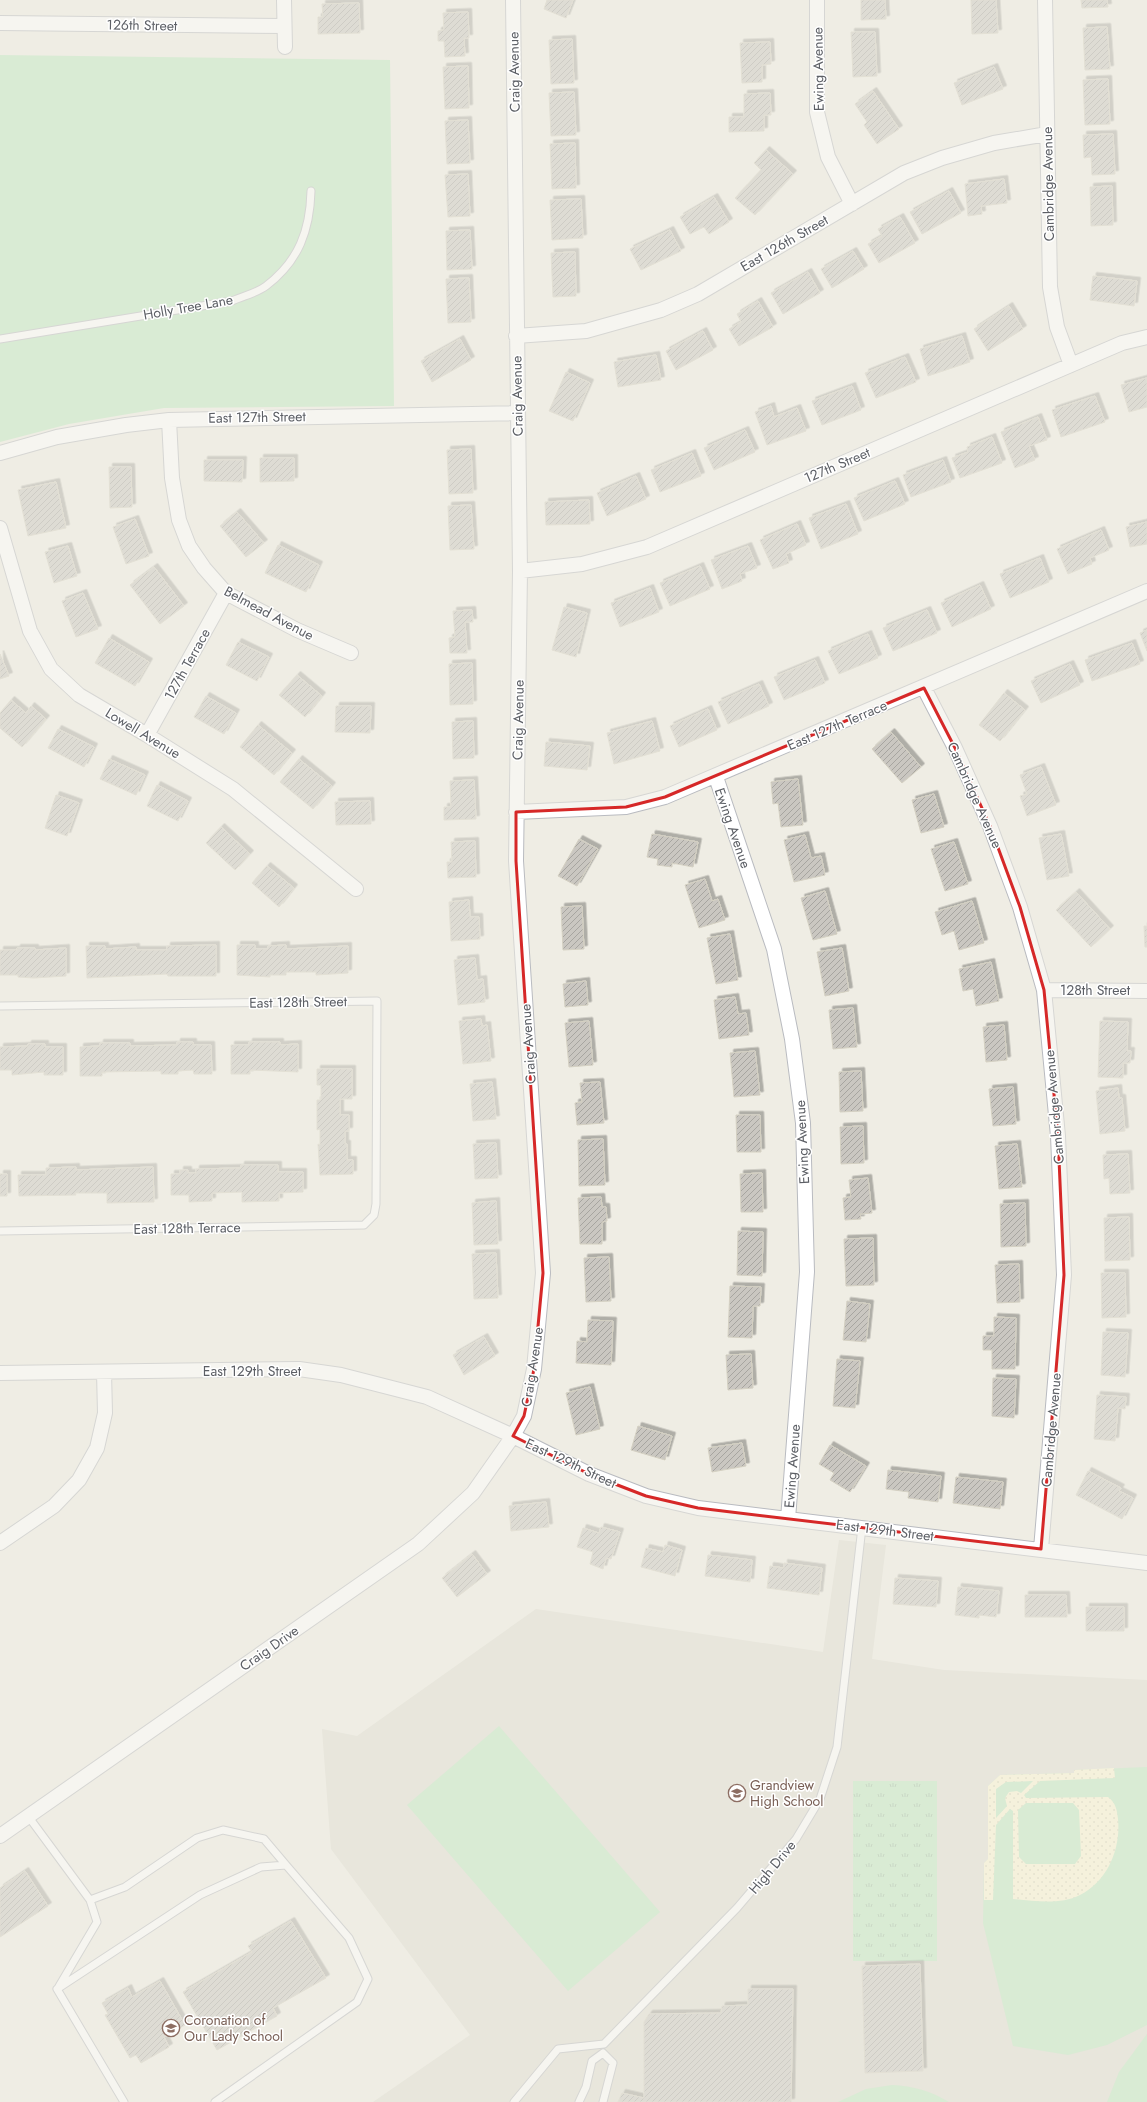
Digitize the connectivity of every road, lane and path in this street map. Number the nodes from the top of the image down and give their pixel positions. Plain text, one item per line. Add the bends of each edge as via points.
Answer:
1 (284, 0) edge
2 (513, 0) edge
3 (817, 0) edge
4 (1045, 0) edge
5 (0, 23) edge
6 (284, 26) junction
7 (284, 47) dead end
8 (1047, 134) junction
9 (311, 191) dead end
10 (852, 204) junction
11 (516, 336) junction
12 (1147, 337) edge
13 (0, 339) edge
14 (1071, 365) junction
15 (518, 413) junction
16 (169, 420) junction
17 (0, 453) edge
18 (0, 528) edge
19 (520, 571) junction
20 (1147, 591) edge
21 (226, 593) junction
22 (351, 653) dead end
23 (924, 688) junction
24 (147, 735) junction
25 (716, 777) junction
26 (516, 812) junction
27 (356, 889) dead end
28 (1044, 990) junction
29 (1147, 991) edge
30 (0, 1006) edge
31 (370, 1218) joint
32 (0, 1231) edge
33 (104, 1372) junction
34 (0, 1373) edge
35 (513, 1436) junction
36 (788, 1519) junction
37 (862, 1528) junction
38 (0, 1543) edge
39 (1041, 1549) junction
40 (1147, 1563) edge
41 (28, 1816) junction
42 (0, 1836) edge
43 (286, 1865) junction
44 (90, 1900) junction
45 (57, 1989) junction
46 (604, 2044) junction
47 (603, 2053) junction
48 (124, 2102) edge
49 (215, 2102) edge
50 (514, 2102) edge
51 (579, 2102) edge
52 (602, 2102) edge

1 - 6 street
2 - 11 street, Craig Avenue
3 - 10 street, Ewing Avenue via 817,112 828,157
4 - 8 street, Cambridge Avenue
5 - 6 street, 126th Street
6 - 7 street
8 - 10 street, East 126th Street via 994,143 942,158 904,173
8 - 14 street, Cambridge Avenue via 1050,287 1057,327
9 - 13 lane, Holly Tree Lane via 311,214 303,242 287,267 265,286 232,301
10 - 11 street, East 126th Street via 698,294 661,310 586,331
11 - 15 street, Craig Avenue
12 - 14 street, 127th Street via 1122,344
14 - 19 street, 127th Street via 647,547 582,564
15 - 16 street, East 127th Street
15 - 19 street, Craig Avenue
16 - 17 street, East 127th Street via 57,437
16 - 21 street, Belmead Avenue via 172,478 179,520 189,546
18 - 24 street, Lowell Avenue via 30,631 51,669 79,695
19 - 26 street, Craig Avenue
20 - 23 street, East 127th Terrace
21 - 22 street, Belmead Avenue via 297,630
21 - 24 street, 127th Terrace
23 - 25 street, East 127th Terrace
23 - 28 street, Cambridge Avenue via 955,748 990,826 1020,907
24 - 27 street, Lowell Avenue via 233,789
25 - 26 street, East 127th Terrace via 665,797 626,807
25 - 36 street, Ewing Avenue via 774,949 792,1039 803,1123 807,1272
26 - 35 street, Craig Avenue via 516,860 543,1273 534,1369 524,1416
28 - 29 street, 128th Street
28 - 39 street, Cambridge Avenue via 1058,1136 1064,1275
30 - 31 lane, East 128th Street via 377,1001 376,1204 374,1215
31 - 32 lane, East 128th Terrace via 364,1225
33 - 34 street, East 129th Street
33 - 35 street, East 129th Street via 299,1369 341,1375 427,1397
33 - 38 street via 105,1413 97,1448 79,1480 54,1506
35 - 36 street, East 129th Street via 590,1474 646,1496 698,1508
35 - 41 street, Craig Drive via 473,1493 418,1544
36 - 37 street, East 129th Street
37 - 39 street, East 129th Street
37 - 46 lane, High Drive via 837,1747 820,1799 796,1839 737,1908
39 - 40 street, East 129th Street
41 - 42 street, Craig Drive
41 - 44 lane
43 - 44 lane via 264,1839 223,1830 196,1838 125,1887
43 - 45 lane via 261,1867 200,1895
43 - 49 lane via 349,1938 368,1979 357,2002
44 - 45 lane via 97,1922
45 - 48 lane
46 - 47 lane
46 - 50 lane via 558,2049
47 - 51 lane via 592,2062 586,2087
47 - 52 lane via 613,2063

